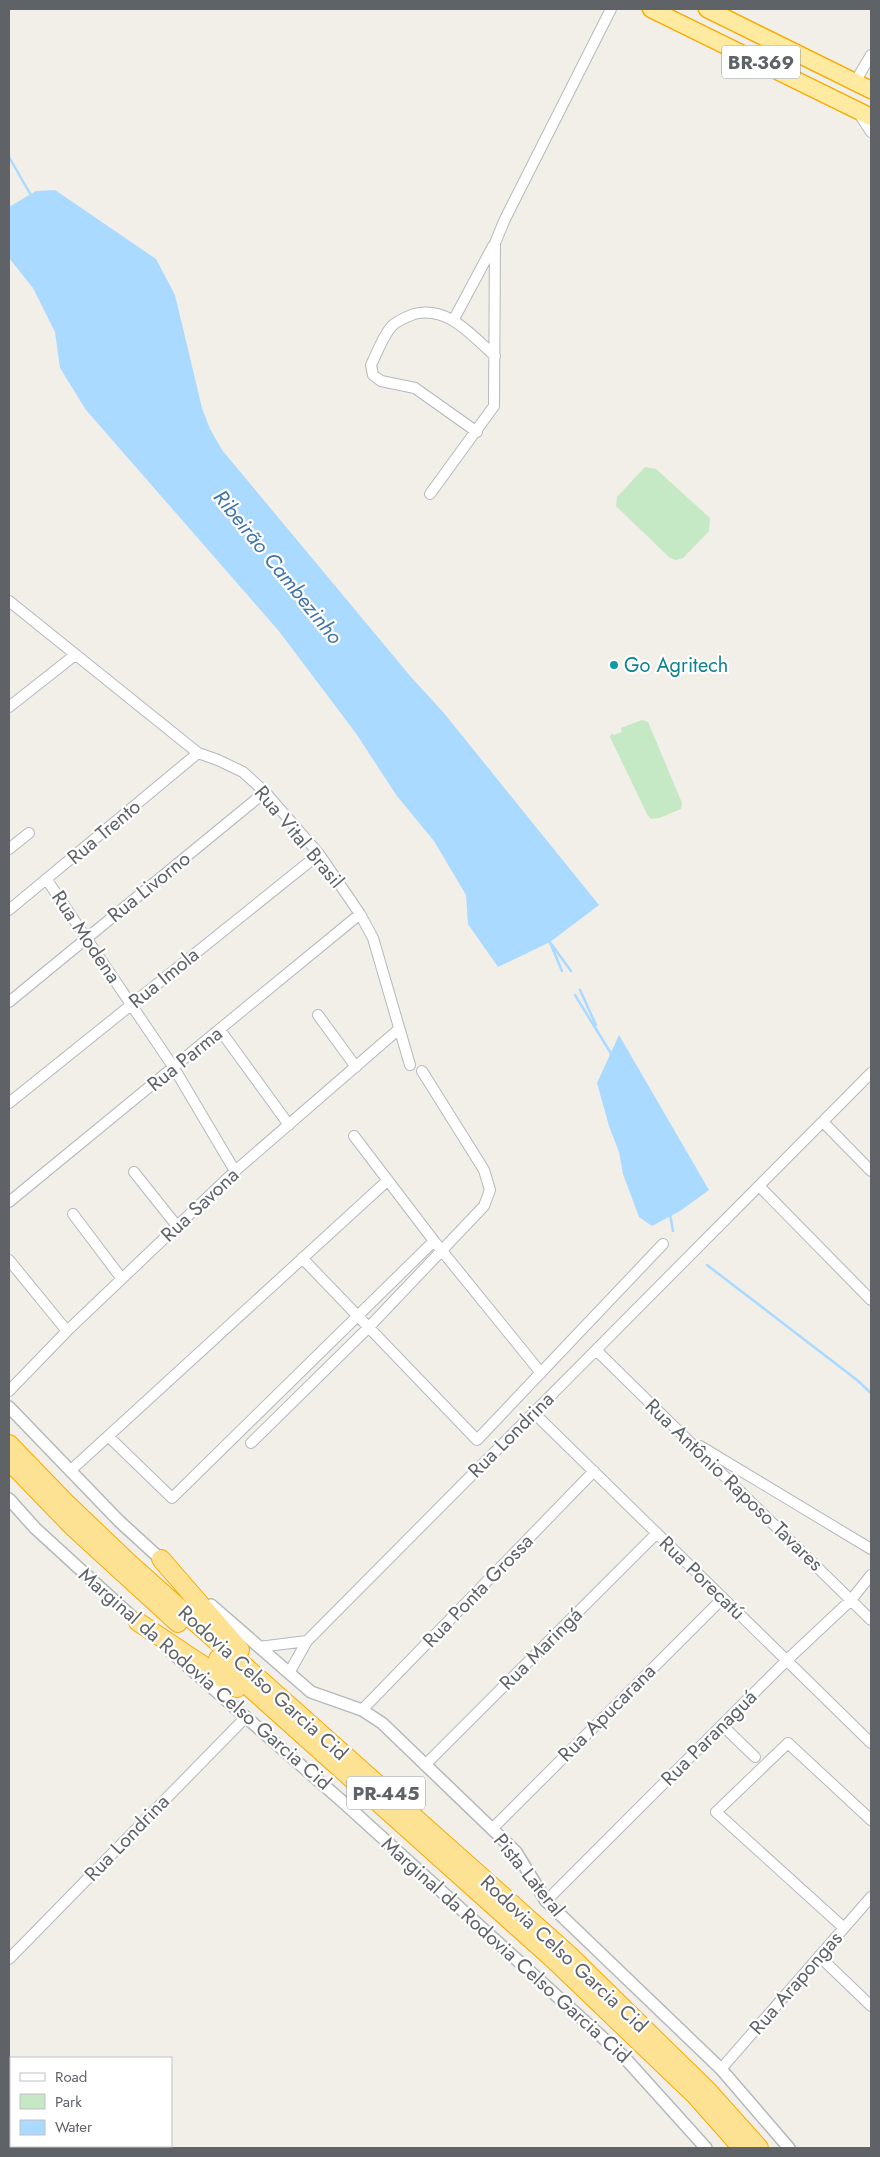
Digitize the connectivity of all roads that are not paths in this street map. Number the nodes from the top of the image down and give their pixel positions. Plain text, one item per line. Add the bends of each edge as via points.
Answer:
1 (611, 9) edge
2 (651, 9) edge
3 (708, 9) edge
4 (727, 13) edge
5 (871, 55) edge
6 (855, 82) junction
7 (871, 90) edge
8 (856, 109) junction
9 (871, 117) edge
10 (871, 132) edge
11 (495, 243) junction
12 (454, 319) junction
13 (495, 356) junction
14 (476, 432) junction
15 (430, 494) dead end
16 (9, 601) edge
17 (75, 655) junction
18 (9, 707) edge
19 (198, 753) junction
20 (266, 792) junction
21 (29, 833) dead end
22 (9, 849) edge
23 (319, 854) junction
24 (47, 880) junction
25 (9, 910) edge
26 (360, 914) junction
27 (86, 938) junction
28 (9, 1002) edge
29 (132, 1004) junction
30 (318, 1016) dead end
31 (399, 1029) junction
32 (220, 1030) junction
33 (410, 1065) dead end
34 (356, 1067) junction
35 (174, 1068) junction
36 (422, 1071) dead end
37 (871, 1073) edge
38 (9, 1103) edge
39 (823, 1122) junction
40 (288, 1125) junction
41 (354, 1136) dead end
42 (235, 1171) junction
43 (871, 1171) edge
44 (134, 1172) dead end
45 (387, 1181) junction
46 (759, 1186) junction
47 (9, 1202) edge
48 (72, 1214) dead end
49 (177, 1226) junction
50 (434, 1241) junction
51 (663, 1244) dead end
52 (442, 1251) junction
53 (302, 1258) junction
54 (9, 1260) edge
55 (122, 1279) junction
56 (871, 1300) edge
57 (358, 1316) junction
58 (369, 1327) junction
59 (67, 1331) junction
60 (596, 1350) junction
61 (541, 1373) junction
62 (9, 1391) edge
63 (9, 1407) edge
64 (534, 1412) junction
65 (108, 1436) junction
66 (684, 1436) junction
67 (251, 1443) dead end
68 (9, 1444) edge
69 (9, 1461) edge
70 (70, 1471) junction
71 (594, 1471) junction
72 (9, 1499) edge
73 (657, 1533) junction
74 (871, 1549) edge
75 (161, 1559) junction
76 (871, 1575) edge
77 (723, 1598) junction
78 (851, 1600) junction
79 (871, 1620) edge
80 (138, 1622) junction
81 (307, 1640) junction
82 (258, 1648) junction
83 (786, 1660) junction
84 (289, 1673) junction
85 (362, 1710) junction
86 (288, 1714) junction
87 (246, 1717) junction
88 (722, 1725) junction
89 (871, 1743) edge
90 (755, 1756) dead end
91 (425, 1764) junction
92 (871, 1820) edge
93 (492, 1829) junction
94 (871, 1897) edge
95 (546, 1901) junction
96 (844, 1928) junction
97 (819, 1956) junction
98 (9, 1959) edge
99 (871, 2006) edge
100 (721, 2069) junction
101 (706, 2148) edge
102 (742, 2148) edge
103 (759, 2148) edge
104 (789, 2148) edge

1 - 11 street
2 - 8 highway, BR-369
3 - 4 highway, BR-369
4 - 6 highway, BR-369
5 - 6 street
6 - 7 highway, BR-369
8 - 9 highway, BR-369
8 - 10 street
11 - 12 street
11 - 13 street
12 - 13 street
12 - 14 street via 436,313 407,316 392,326 370,365 373,375 381,381 416,388
13 - 14 street via 494,406
14 - 15 street
16 - 17 street, Rua Vital Brasil
17 - 18 street
17 - 19 street, Rua Vital Brasil
19 - 20 street, Rua Vital Brasil via 243,772
19 - 24 street, Rua Trento
20 - 23 street, Rua Vital Brasil
20 - 27 street, Rua Livorno
21 - 22 street
23 - 26 street, Rua Vital Brasil
23 - 29 street, Rua Imola
24 - 25 street, Rua Trento
24 - 27 street, Rua Modena
26 - 31 street, Rua Vital Brasil via 373,938
26 - 32 street, Rua Parma
27 - 28 street, Rua Livorno
27 - 29 street, Rua Modena
29 - 35 street, Rua Modena
29 - 38 street, Rua Imola
30 - 34 street
31 - 33 street, Rua Vital Brasil
31 - 34 street, Rua Savona
32 - 35 street, Rua Parma
32 - 40 street
34 - 40 street, Rua Savona
35 - 42 street, Rua Modena
35 - 47 street, Rua Parma
36 - 52 street via 484,1170 490,1190 484,1206
37 - 39 street, Rua Londrina
39 - 43 street
39 - 46 street, Rua Londrina
40 - 42 street, Rua Savona
41 - 45 street
42 - 49 street, Rua Savona
44 - 49 street
45 - 50 street
45 - 53 street
46 - 56 street
46 - 60 street, Rua Londrina
48 - 55 street
49 - 55 street, Rua Savona
50 - 52 street
50 - 57 street
51 - 61 street
52 - 58 street
52 - 61 street
53 - 57 street
53 - 65 street
54 - 59 street
55 - 59 street, Rua Savona
57 - 58 street
57 - 65 street via 172,1498
58 - 61 street via 477,1440
58 - 67 street
59 - 62 street, Rua Savona
60 - 64 street, Rua Londrina
60 - 66 street, Rua Antônio Raposo Tavares
63 - 70 street
64 - 71 street, Rua Porecatú
64 - 81 street, Rua Londrina
65 - 70 street
66 - 74 street
66 - 78 street, Rua Antônio Raposo Tavares
68 - 86 highway, Rodovia Celso Garcia Cid / PR-445 via 64,1501
69 - 86 highway, Rodovia Celso Garcia Cid / PR-445 via 122,1573
70 - 75 street
71 - 73 street, Rua Porecatú
71 - 85 street, Rua Ponta Grossa
72 - 80 street, Marginal da Rodovia Celso Garcia Cid via 35,1528
73 - 77 street, Rua Porecatú
73 - 91 street, Rua Maringá
75 - 82 street
75 - 86 highway
76 - 78 street, Rua Paranaguá
77 - 83 street, Rua Porecatú
77 - 93 street, Rua Apucarana
78 - 79 street, Rua Antônio Raposo Tavares
78 - 83 street, Rua Paranaguá
80 - 86 highway
80 - 87 street, Marginal da Rodovia Celso Garcia Cid
81 - 82 street
81 - 84 street, Rua Londrina
82 - 84 street
83 - 88 street, Rua Paranaguá
83 - 89 street, Rua Porecatú
84 - 85 street, Pista Lateral / PR-445 via 311,1692
85 - 91 street, Pista Lateral / PR-445 via 382,1723
86 - 102 highway, Rodovia Celso Garcia Cid / PR-445 via 553,1959 696,2096
86 - 103 highway, Rodovia Celso Garcia Cid / PR-445 via 568,1954 701,2084
87 - 98 street, Rua Londrina
87 - 101 street, Marginal da Rodovia Celso Garcia Cid via 624,2057
88 - 90 street
88 - 95 street, Rua Paranaguá
91 - 93 street, Pista Lateral / PR-445
92 - 96 street via 788,1742 716,1812
93 - 95 street, Pista Lateral / PR-445 via 516,1852
94 - 96 street, Rua Arapongas
95 - 100 street, Pista Lateral / PR-445
96 - 97 street, Rua Arapongas
97 - 99 street
97 - 100 street, Rua Arapongas
100 - 104 street, Pista Lateral / PR-445

